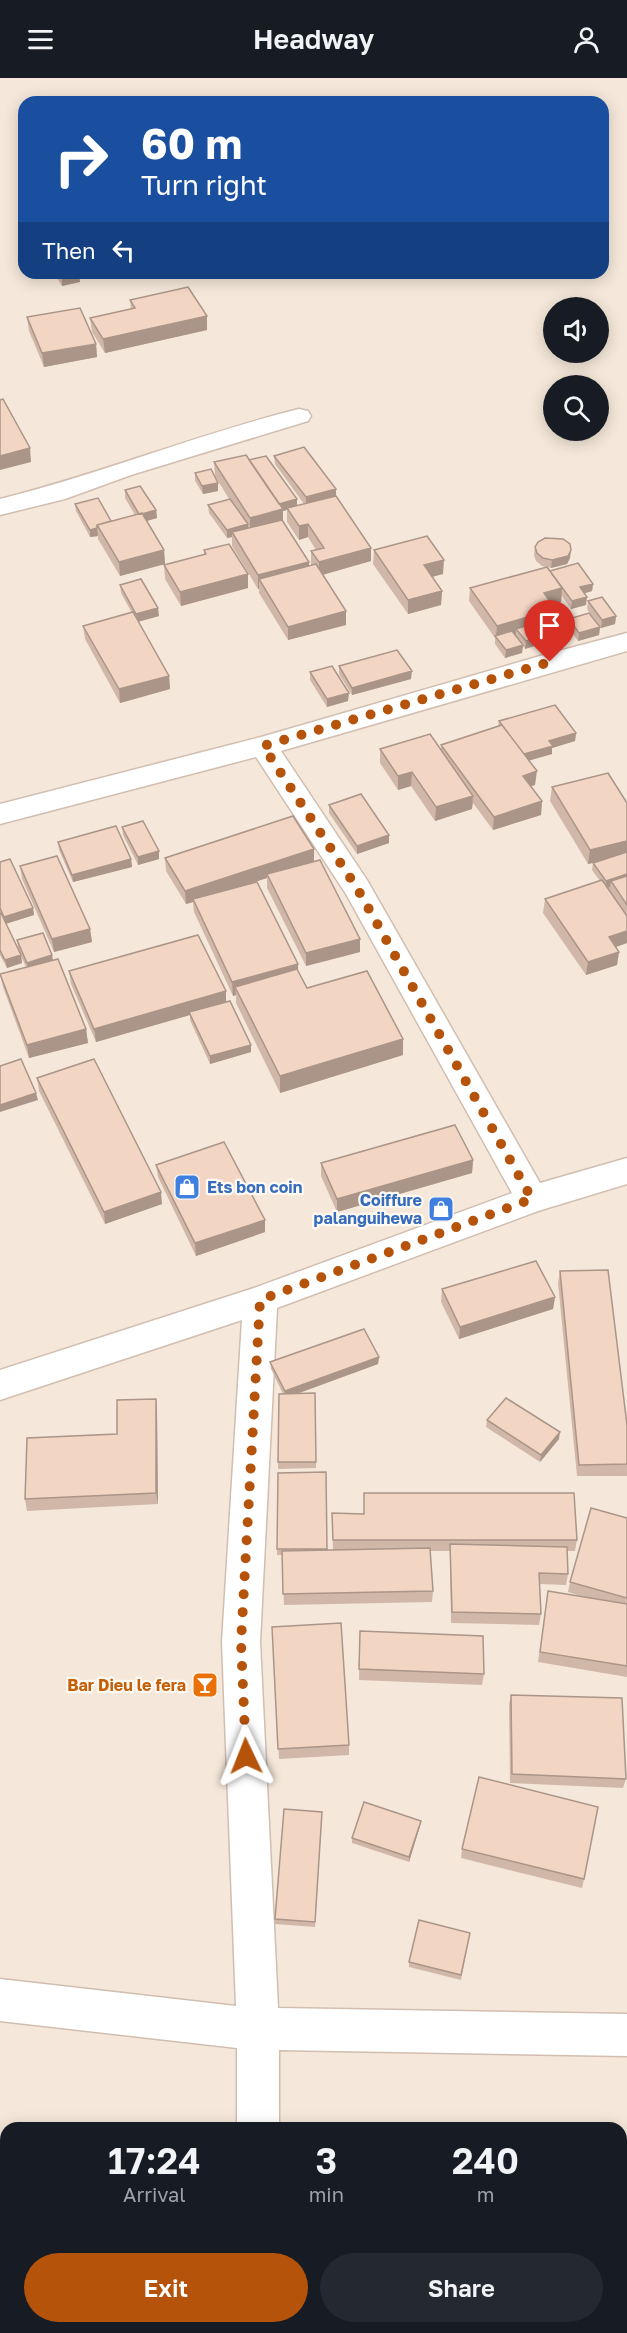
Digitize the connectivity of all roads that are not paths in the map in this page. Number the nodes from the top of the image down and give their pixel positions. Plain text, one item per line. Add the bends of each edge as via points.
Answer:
1 (298, 416) dead end
2 (0, 507) edge
3 (627, 642) edge
4 (263, 746) junction
5 (0, 814) edge
6 (627, 1171) edge
7 (532, 1199) junction
8 (260, 1300) junction
9 (0, 1385) edge
10 (0, 2000) edge
11 (258, 2029) junction
12 (627, 2035) edge
13 (258, 2122) edge

1 - 2 street
3 - 4 street
4 - 5 street
4 - 7 street via 357,888
6 - 7 street
7 - 8 street
8 - 9 street
8 - 11 street via 241,1642
10 - 11 street
11 - 12 street
11 - 13 street

